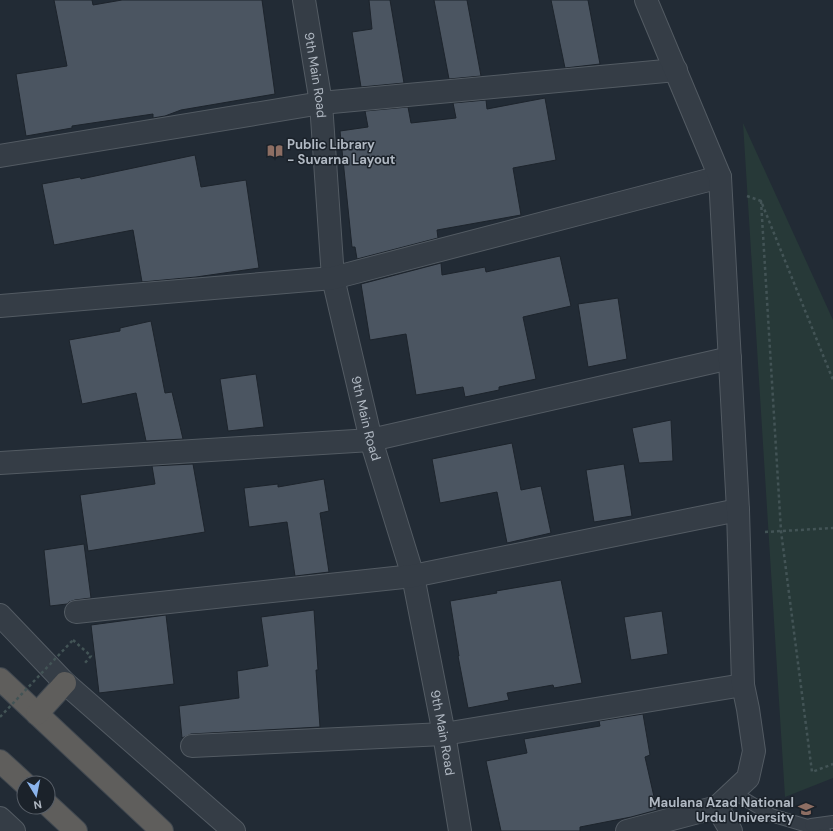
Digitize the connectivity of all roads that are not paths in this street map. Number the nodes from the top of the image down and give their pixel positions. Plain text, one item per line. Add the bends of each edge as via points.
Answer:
1 (304, 0) edge
2 (646, 0) edge
3 (676, 70) junction
4 (321, 103) junction
5 (0, 156) edge
6 (720, 182) junction
7 (333, 278) junction
8 (0, 306) edge
9 (730, 358) junction
10 (371, 440) junction
11 (0, 463) edge
12 (738, 510) junction
13 (413, 576) junction
14 (76, 612) dead end
15 (0, 615) edge
16 (0, 679) edge
17 (65, 683) junction
18 (743, 686) junction
19 (37, 714) junction
20 (444, 734) junction
21 (192, 746) dead end
22 (0, 762) edge
23 (16, 777) edge
24 (733, 792) junction
25 (717, 807) junction
26 (56, 813) edge
27 (0, 818) edge
28 (833, 822) edge
29 (806, 826) junction
30 (14, 831) edge
31 (76, 831) edge
32 (162, 831) edge
33 (234, 831) edge
34 (460, 831) edge
35 (627, 831) edge
36 (731, 831) edge
37 (824, 831) edge

1 - 4 street, 9th Main Road
2 - 3 street
3 - 4 street
3 - 6 street
4 - 5 street
4 - 7 street, 9th Main Road
6 - 7 street
6 - 9 street
7 - 8 street
7 - 10 street, 9th Main Road
9 - 10 street
9 - 12 street
10 - 11 street
10 - 13 street, 9th Main Road
12 - 13 street
12 - 18 street
13 - 14 street
13 - 20 street, 9th Main Road
15 - 17 street
16 - 19 highway
17 - 19 highway
17 - 33 street
18 - 20 street
18 - 24 street via 754,751 748,778
19 - 32 highway
20 - 21 street
20 - 34 street, 9th Main Road
22 - 23 highway
24 - 25 street
24 - 29 lane via 770,815
25 - 35 street
25 - 36 street
26 - 31 highway
27 - 30 street
28 - 29 lane
29 - 37 lane

